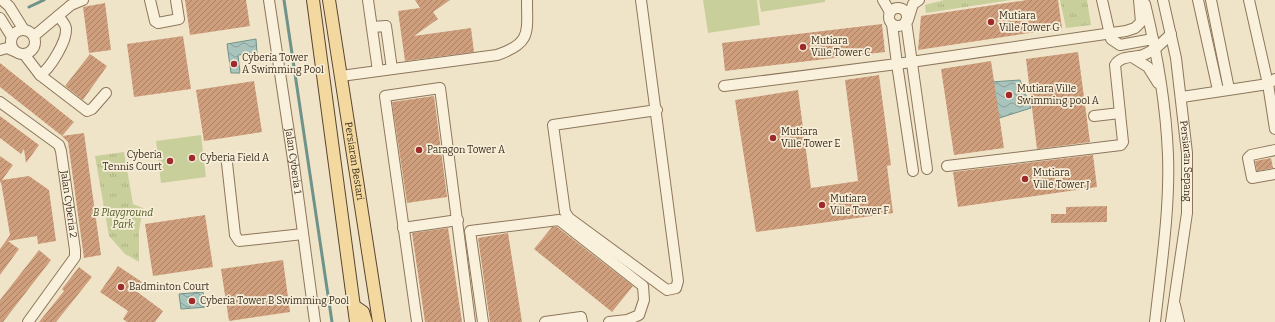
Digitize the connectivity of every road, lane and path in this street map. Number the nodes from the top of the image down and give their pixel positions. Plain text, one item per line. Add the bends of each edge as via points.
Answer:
1 (84, 0) edge
2 (150, 0) edge
3 (176, 0) edge
4 (269, 0) edge
5 (313, 0) edge
6 (329, 0) edge
7 (368, 0) edge
8 (526, 0) edge
9 (641, 0) edge
10 (883, 0) edge
11 (919, 0) edge
12 (1102, 0) edge
13 (1139, 0) edge
14 (1144, 0) edge
15 (1163, 0) edge
16 (1198, 0) edge
17 (1211, 0) edge
18 (1249, 0) edge
19 (7, 2) edge
20 (899, 4) edge
21 (890, 12) junction
22 (58, 16) junction
23 (0, 18) edge
24 (906, 23) junction
25 (892, 24) junction
26 (372, 27) junction
27 (24, 30) junction
28 (1111, 33) junction
29 (1171, 34) junction
30 (34, 36) junction
31 (12, 37) junction
32 (1154, 44) junction
33 (0, 50) edge
34 (14, 51) junction
35 (24, 54) junction
36 (1132, 57) junction
37 (912, 62) junction
38 (898, 64) junction
39 (392, 69) junction
40 (378, 70) junction
41 (40, 74) junction
42 (341, 76) junction
43 (1271, 82) edge
44 (724, 86) dead end
45 (1161, 88) junction
46 (1229, 89) junction
47 (1218, 90) junction
48 (106, 93) dead end
49 (1182, 97) junction
50 (0, 102) edge
51 (657, 110) junction
52 (1120, 113) junction
53 (1094, 116) dead end
54 (1275, 129) edge
55 (1275, 150) edge
56 (227, 163) dead end
57 (947, 166) dead end
58 (927, 169) dead end
59 (914, 171) dead end
60 (1275, 174) edge
61 (458, 220) junction
62 (403, 228) junction
63 (303, 234) junction
64 (1174, 301) junction
65 (354, 306) junction
66 (380, 320) edge
67 (28, 322) edge
68 (315, 322) edge
69 (356, 322) edge
70 (366, 322) edge
71 (417, 322) edge
72 (470, 322) edge
73 (483, 322) edge
74 (545, 322) edge
75 (582, 322) edge
76 (609, 322) edge
77 (1155, 322) edge
78 (1171, 322) edge
79 (1180, 322) edge

1 - 22 street via 71,5
2 - 3 street via 155,21 158,23 179,19
4 - 63 street, Jalan Cyberia 1
5 - 65 main road, Persiaran Bestari
6 - 42 main road, Persiaran Bestari
7 - 26 street
8 - 39 street via 527,29 525,37 517,47 497,54
9 - 51 street
10 - 21 street
11 - 24 street via 913,4
12 - 28 street
13 - 28 street via 1141,22 1135,28
14 - 32 street, Persiaran Sepang
15 - 29 street, Persiaran Sepang
16 - 47 street
17 - 46 street
18 - 43 street
19 - 27 street
20 - 21 street
20 - 24 street via 907,14
21 - 25 street via 889,20
22 - 30 street
22 - 41 street via 65,25 66,32 55,58
23 - 31 street
24 - 25 street via 900,26
24 - 37 street
25 - 38 street
26 - 39 street via 386,26
26 - 40 street
27 - 30 street
27 - 31 street via 16,32
28 - 32 street via 1111,39 1120,45
28 - 37 street via 1084,42
29 - 32 street
29 - 49 street, Persiaran Sepang
30 - 35 street via 33,49
31 - 34 street
32 - 36 street via 1141,55
32 - 45 street, Persiaran Sepang
33 - 34 street via 7,48
34 - 35 street
35 - 41 street
36 - 45 street via 1148,67
36 - 52 street via 1118,60 1115,65
37 - 38 street
37 - 58 street
38 - 44 street
38 - 59 street
39 - 40 street
40 - 42 street
41 - 48 street via 87,111 92,110
42 - 66 main road, Persiaran Bestari
43 - 46 street
43 - 54 street
45 - 77 street, Persiaran Sepang via 1168,178
46 - 47 street
47 - 49 street
49 - 64 street, Persiaran Sepang via 1187,153 1187,213
50 - 67 street, Jalan Cyberia 2 via 59,145 75,250 75,257
51 - 51 street via 678,281 676,288 667,290 569,218 565,212 553,125
52 - 53 street
52 - 57 street via 1123,142 1121,145
55 - 60 street via 1251,155 1248,158 1252,178
56 - 63 street via 235,235 239,241
61 - 62 street
61 - 62 street via 440,88 385,96
61 - 72 street
62 - 71 street
63 - 68 street, Jalan Cyberia 1
64 - 78 street, Persiaran Sepang
64 - 79 street
65 - 69 main road, Persiaran Bestari
65 - 70 main road via 363,312
73 - 76 street via 470,231 559,220 644,286 644,300 639,315 627,320
74 - 75 street via 581,317

